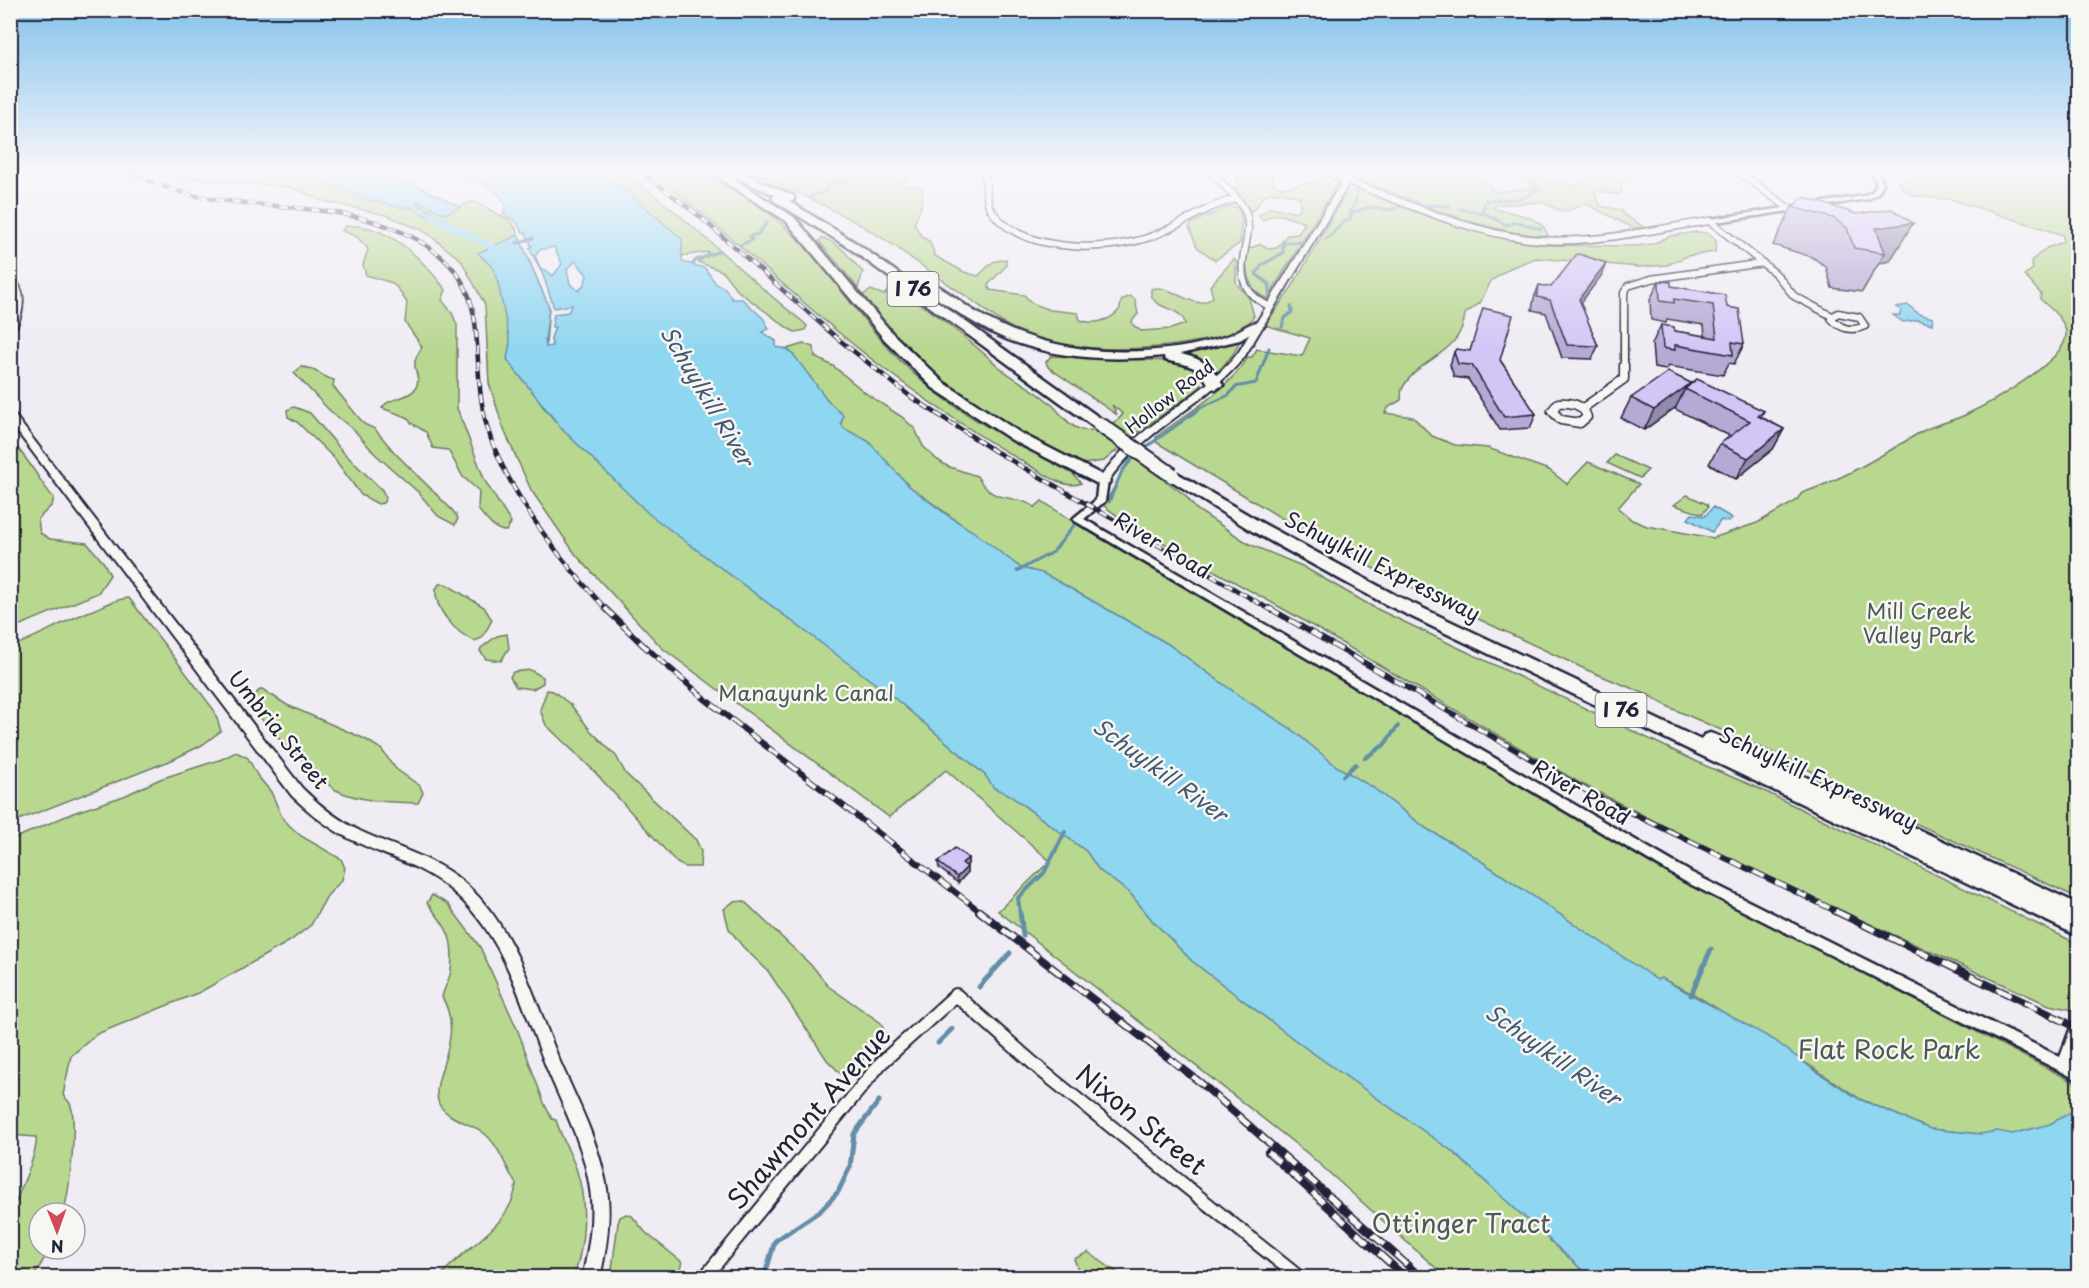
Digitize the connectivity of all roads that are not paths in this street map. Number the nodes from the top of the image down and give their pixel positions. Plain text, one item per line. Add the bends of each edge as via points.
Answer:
1 (799, 230) edge
2 (830, 230) edge
3 (843, 230) edge
4 (1016, 230) edge
5 (1164, 230) edge
6 (1247, 230) edge
7 (1316, 230) edge
8 (1489, 230) edge
9 (1649, 230) edge
10 (1721, 230) edge
11 (1763, 262) junction
12 (901, 270) junction
13 (10, 278) edge
14 (1271, 307) junction
15 (1832, 316) dead end
16 (1259, 326) junction
17 (10, 331) edge
18 (1126, 354) junction
19 (1216, 385) junction
20 (1583, 408) dead end
21 (10, 415) edge
22 (1104, 421) junction
23 (1177, 472) junction
24 (1103, 481) junction
25 (1078, 519) joint
26 (2079, 913) edge
27 (2079, 927) edge
28 (956, 995) joint
29 (2079, 1027) edge
30 (2064, 1065) junction
31 (2079, 1073) edge
32 (591, 1278) edge
33 (704, 1278) edge
34 (1300, 1278) edge

1 - 24 highway via 889,337 938,385 1006,431
2 - 22 highway, Schuylkill Expressway / I 76
3 - 12 highway, Schuylkill Expressway / I 76
4 - 5 street via 1071,246 1110,246 1141,240
6 - 14 street via 1242,258 1246,281 1256,300
7 - 14 main road, Hollow Road
8 - 9 street via 1529,238 1590,238
10 - 11 street
11 - 15 street via 1794,296
11 - 20 street via 1628,286 1624,293 1624,380
12 - 18 highway via 1017,338 1077,353
12 - 22 highway, Schuylkill Expressway / I 76
13 - 17 main road via 20,302
14 - 16 main road, Hollow Road
16 - 18 highway via 1238,338 1212,345
16 - 19 main road, Hollow Road
18 - 19 highway via 1192,360 1207,368
19 - 24 main road, Hollow Road via 1122,455
21 - 32 main road, Umbria Street via 297,792 346,830 441,875 478,907 503,946 582,1135 597,1184 599,1235
22 - 23 highway, Schuylkill Expressway / I 76, bridge
23 - 26 highway, Schuylkill Expressway / I 76 via 1407,597
23 - 27 highway, Schuylkill Expressway / I 76 via 1257,528 1391,600
24 - 25 street, Hollow Road via 1100,501
25 - 30 street, River Road via 1688,877
28 - 33 street, Shawmont Avenue via 881,1064
28 - 34 street, Nixon Street via 1042,1071
29 - 30 street
30 - 31 street, River Road

